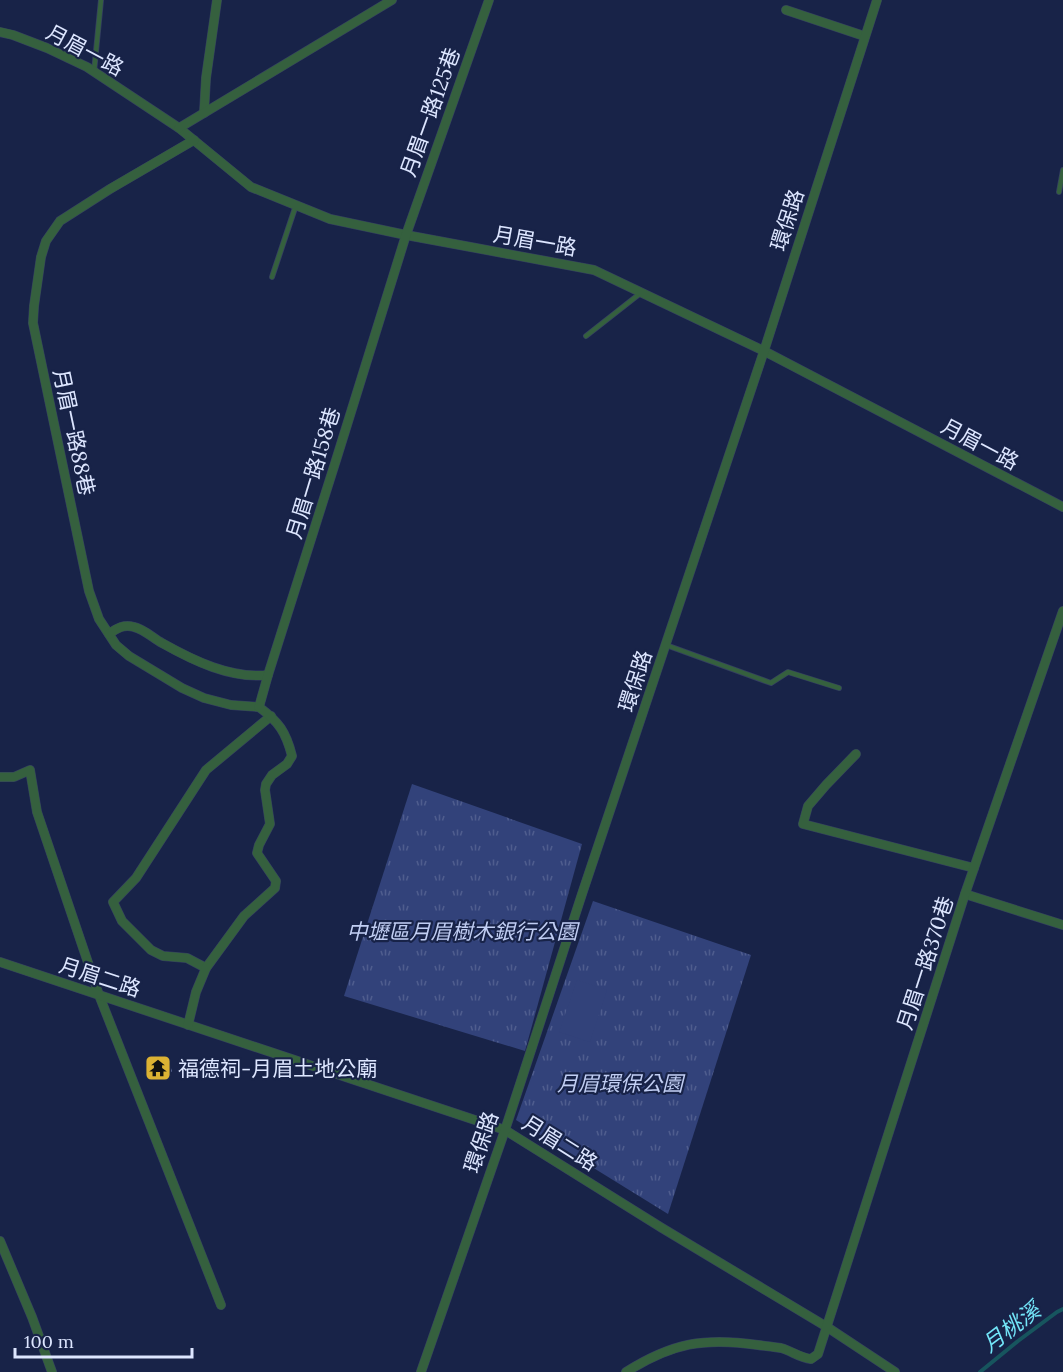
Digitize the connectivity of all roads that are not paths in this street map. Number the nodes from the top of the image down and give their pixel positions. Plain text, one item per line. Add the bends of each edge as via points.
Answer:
1 (101, 0) edge
2 (217, 0) edge
3 (392, 0) edge
4 (489, 0) edge
5 (877, 0) edge
6 (786, 10) dead end
7 (0, 32) edge
8 (864, 36) junction
9 (94, 72) junction
10 (204, 113) junction
11 (179, 128) junction
12 (194, 140) junction
13 (1063, 170) edge
14 (1059, 192) dead end
15 (296, 205) junction
16 (405, 236) junction
17 (272, 277) dead end
18 (642, 292) junction
19 (586, 336) dead end
20 (764, 351) junction
21 (1063, 507) edge
22 (1063, 611) edge
23 (109, 634) junction
24 (666, 645) junction
25 (268, 675) junction
26 (839, 688) dead end
27 (259, 706) junction
28 (271, 716) junction
29 (856, 754) dead end
30 (0, 777) edge
31 (974, 868) junction
32 (965, 894) junction
33 (1063, 925) edge
34 (0, 962) edge
35 (206, 968) junction
36 (99, 995) junction
37 (188, 1025) junction
38 (505, 1130) junction
39 (0, 1241) edge
40 (221, 1305) dead end
41 (827, 1327) junction
42 (52, 1372) edge
43 (421, 1372) edge
44 (626, 1372) edge
45 (895, 1372) edge

1 - 9 lane
2 - 10 street
3 - 10 street
4 - 16 street, 月眉一路125巷
5 - 8 street, 環保路
6 - 8 street
7 - 9 street, 月眉一路 via 47,48
8 - 20 street, 環保路
9 - 11 street, 月眉一路
10 - 11 street
11 - 12 street, 月眉一路
12 - 15 street, 月眉一路 via 251,187
12 - 23 street, 月眉一路88巷 via 60,221 46,241 41,257 34,306 35,335 89,591
13 - 14 lane
15 - 16 street, 月眉一路 via 330,219
15 - 17 lane
16 - 18 street, 月眉一路 via 594,270
16 - 25 street, 月眉一路158巷
18 - 19 lane
18 - 20 street, 月眉一路
20 - 21 street, 月眉一路
20 - 24 street, 環保路
22 - 31 street, 月眉一路370巷
23 - 25 street via 121,626 135,627 198,662 232,673
23 - 27 street, 月眉一路88巷 via 129,656 182,688 231,705
24 - 26 lane via 771,682 788,672
24 - 38 street, 環保路
25 - 27 street, 月眉一路158巷
27 - 28 street
28 - 35 street via 285,733 292,756 272,775 265,790 270,824 257,853 276,881 275,888 244,916
28 - 35 street via 206,770 136,878 113,902 122,921 151,950 163,956 187,958
29 - 31 street via 808,806 802,824
30 - 36 street via 14,777 30,770 37,812
31 - 32 street, 月眉一路370巷
32 - 33 street
32 - 41 street, 月眉一路370巷
34 - 36 street, 月眉二路
35 - 37 street
36 - 37 street, 月眉二路
36 - 40 street
37 - 38 street, 月眉二路
38 - 41 street, 月眉二路
38 - 43 street, 環保路
39 - 42 street
41 - 44 street, 月眉一路370巷 via 818,1354 811,1359 783,1349 744,1343 696,1342 650,1358
41 - 45 street, 月眉二路

